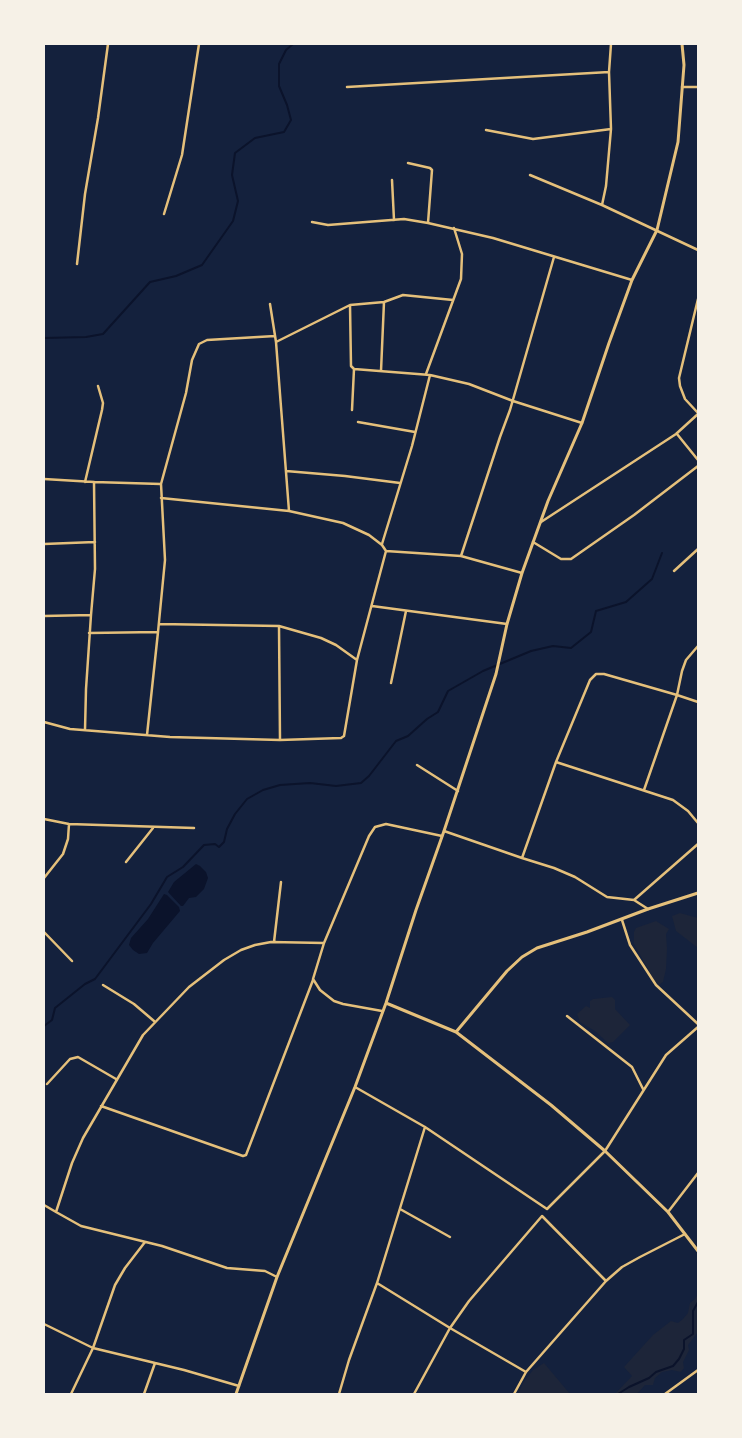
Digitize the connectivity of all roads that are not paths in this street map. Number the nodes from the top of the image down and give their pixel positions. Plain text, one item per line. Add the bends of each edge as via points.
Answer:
1 (108, 44) edge
2 (199, 44) edge
3 (611, 44) edge
4 (682, 44) edge
5 (609, 72) junction
6 (347, 87) dead end
7 (682, 87) junction
8 (698, 87) edge
9 (610, 129) junction
10 (486, 130) dead end
11 (408, 163) dead end
12 (530, 175) dead end
13 (392, 180) dead end
14 (602, 205) junction
15 (164, 214) dead end
16 (394, 220) junction
17 (312, 222) dead end
18 (428, 223) junction
19 (454, 228) junction
20 (657, 230) junction
21 (698, 250) edge
22 (554, 256) junction
23 (77, 264) dead end
24 (632, 280) junction
25 (698, 299) edge
26 (453, 300) junction
27 (384, 302) junction
28 (270, 304) dead end
29 (350, 305) junction
30 (275, 336) junction
31 (276, 342) junction
32 (354, 369) junction
33 (381, 371) junction
34 (426, 375) junction
35 (430, 375) junction
36 (98, 386) dead end
37 (513, 401) junction
38 (352, 410) dead end
39 (698, 414) edge
40 (358, 422) dead end
41 (582, 423) junction
42 (416, 432) junction
43 (676, 434) junction
44 (698, 460) edge
45 (698, 466) edge
46 (286, 471) junction
47 (44, 479) edge
48 (85, 482) junction
49 (94, 482) junction
50 (162, 484) junction
51 (400, 484) junction
52 (161, 498) junction
53 (289, 511) junction
54 (540, 523) junction
55 (95, 542) junction
56 (533, 542) junction
57 (44, 544) edge
58 (382, 545) junction
59 (698, 549) edge
60 (386, 551) junction
61 (461, 556) junction
62 (674, 571) dead end
63 (522, 573) junction
64 (372, 606) junction
65 (406, 611) junction
66 (91, 615) junction
67 (44, 616) edge
68 (159, 624) junction
69 (508, 624) junction
70 (279, 626) junction
71 (158, 632) junction
72 (89, 633) junction
73 (698, 646) edge
74 (357, 660) junction
75 (391, 683) dead end
76 (677, 695) junction
77 (698, 702) edge
78 (44, 722) edge
79 (85, 730) junction
80 (147, 735) junction
81 (280, 740) junction
82 (556, 762) junction
83 (417, 765) dead end
84 (644, 790) junction
85 (458, 791) junction
86 (44, 819) edge
87 (698, 823) edge
88 (69, 824) junction
89 (154, 827) junction
90 (194, 828) dead end
91 (444, 831) junction
92 (442, 836) junction
93 (698, 844) edge
94 (522, 858) junction
95 (126, 862) dead end
96 (44, 878) edge
97 (281, 882) dead end
98 (698, 893) edge
99 (634, 900) junction
100 (648, 909) junction
101 (622, 920) junction
102 (44, 932) edge
103 (274, 942) junction
104 (324, 943) junction
105 (72, 961) dead end
106 (313, 979) junction
107 (103, 985) dead end
108 (386, 1003) junction
109 (382, 1011) junction
110 (567, 1016) dead end
111 (154, 1021) junction
112 (698, 1026) edge
113 (456, 1032) junction
114 (116, 1079) junction
115 (47, 1084) dead end
116 (355, 1087) junction
117 (643, 1089) junction
118 (102, 1106) junction
119 (425, 1127) junction
120 (605, 1151) junction
121 (698, 1172) edge
122 (44, 1205) edge
123 (400, 1209) junction
124 (547, 1209) junction
125 (56, 1212) junction
126 (668, 1212) junction
127 (542, 1216) junction
128 (685, 1234) junction
129 (450, 1237) dead end
130 (145, 1242) junction
131 (698, 1252) edge
132 (277, 1277) junction
133 (606, 1281) junction
134 (377, 1283) junction
135 (44, 1324) edge
136 (450, 1328) junction
137 (93, 1348) junction
138 (155, 1363) junction
139 (698, 1370) edge
140 (526, 1372) junction
141 (239, 1386) junction
142 (71, 1394) edge
143 (144, 1394) edge
144 (236, 1394) edge
145 (339, 1394) edge
146 (414, 1394) edge
147 (514, 1394) edge
148 (665, 1394) edge

1 - 23 street
2 - 15 street via 182,155
3 - 5 street
4 - 7 street
5 - 6 street
5 - 9 street
7 - 8 street
7 - 20 street via 678,142
9 - 10 street via 533,139
9 - 14 street
11 - 18 street via 432,170
12 - 14 street
13 - 16 street
14 - 20 street
16 - 17 street via 328,225
16 - 18 street
18 - 19 street
19 - 22 street
19 - 26 street via 462,254 461,279
20 - 21 street
20 - 24 street
22 - 24 street
22 - 37 street
24 - 41 street
25 - 39 street via 679,378 685,399
26 - 27 street via 403,295
26 - 34 street
27 - 29 street
27 - 33 street
28 - 30 street
29 - 31 street
29 - 32 street via 351,366
30 - 31 street
30 - 50 street via 207,340 199,344 194,351
31 - 46 street
32 - 33 street
32 - 38 street
33 - 34 street
34 - 35 street
35 - 37 street via 469,384
35 - 42 street
36 - 48 street via 103,403
37 - 41 street
37 - 61 street
39 - 43 street
40 - 42 street
41 - 54 street
42 - 51 street
43 - 44 street
43 - 54 street
45 - 56 street via 571,559 561,559
46 - 51 street
46 - 53 street
47 - 48 street
48 - 49 street
49 - 50 street
49 - 55 street
50 - 52 street
51 - 58 street
52 - 53 street
52 - 68 street via 165,560
53 - 58 street via 343,523
54 - 56 street
55 - 57 street
55 - 66 street
56 - 63 street
58 - 60 street
59 - 62 street
60 - 61 street
60 - 64 street
61 - 63 street
63 - 69 street
64 - 65 street
64 - 74 street
65 - 69 street
65 - 75 street
66 - 67 street
66 - 72 street
68 - 70 street
68 - 71 street
69 - 85 street via 496,674
70 - 74 street via 321,638
70 - 81 street
71 - 72 street
71 - 80 street
72 - 79 street
73 - 76 street via 686,660
74 - 81 street via 344,736
76 - 77 street
76 - 82 street via 596,674 590,680
76 - 84 street
78 - 79 street
79 - 80 street
80 - 81 street
82 - 84 street
82 - 94 street
83 - 85 street
84 - 87 street via 673,800
85 - 91 street
86 - 88 street
88 - 89 street
88 - 96 street via 63,854
89 - 90 street
89 - 95 street
91 - 92 street
91 - 94 street
92 - 104 street via 386,824 375,827
92 - 108 street
93 - 99 street
94 - 99 street via 575,876 607,898
97 - 103 street
98 - 100 street
99 - 100 street
100 - 101 street
101 - 112 street via 630,944 656,985
101 - 113 street via 537,948 522,958 491,988
102 - 105 street
103 - 104 street
103 - 111 street via 255,945 224,960 189,987
104 - 106 street
106 - 109 street via 334,1001
106 - 118 street via 246,1155
107 - 111 street
108 - 109 street
108 - 113 street
109 - 116 street
110 - 117 street via 632,1067
111 - 114 street
112 - 117 street via 666,1055
113 - 120 street
114 - 115 street via 78,1057 70,1059
114 - 118 street
116 - 119 street
116 - 132 street
117 - 120 street
118 - 125 street via 72,1163
119 - 123 street
119 - 124 street
120 - 124 street
120 - 126 street
121 - 126 street
122 - 125 street
123 - 129 street
123 - 134 street
124 - 127 street
125 - 130 street via 81,1226
126 - 128 street
127 - 133 street
127 - 136 street
128 - 131 street
128 - 133 street via 622,1267
130 - 132 street via 227,1268 265,1271
130 - 137 street via 115,1285
132 - 141 street
133 - 140 street
134 - 136 street
134 - 145 street
135 - 137 street
136 - 140 street
136 - 146 street
137 - 138 street
137 - 142 street
138 - 141 street
138 - 143 street
139 - 148 street
140 - 147 street
141 - 144 street

